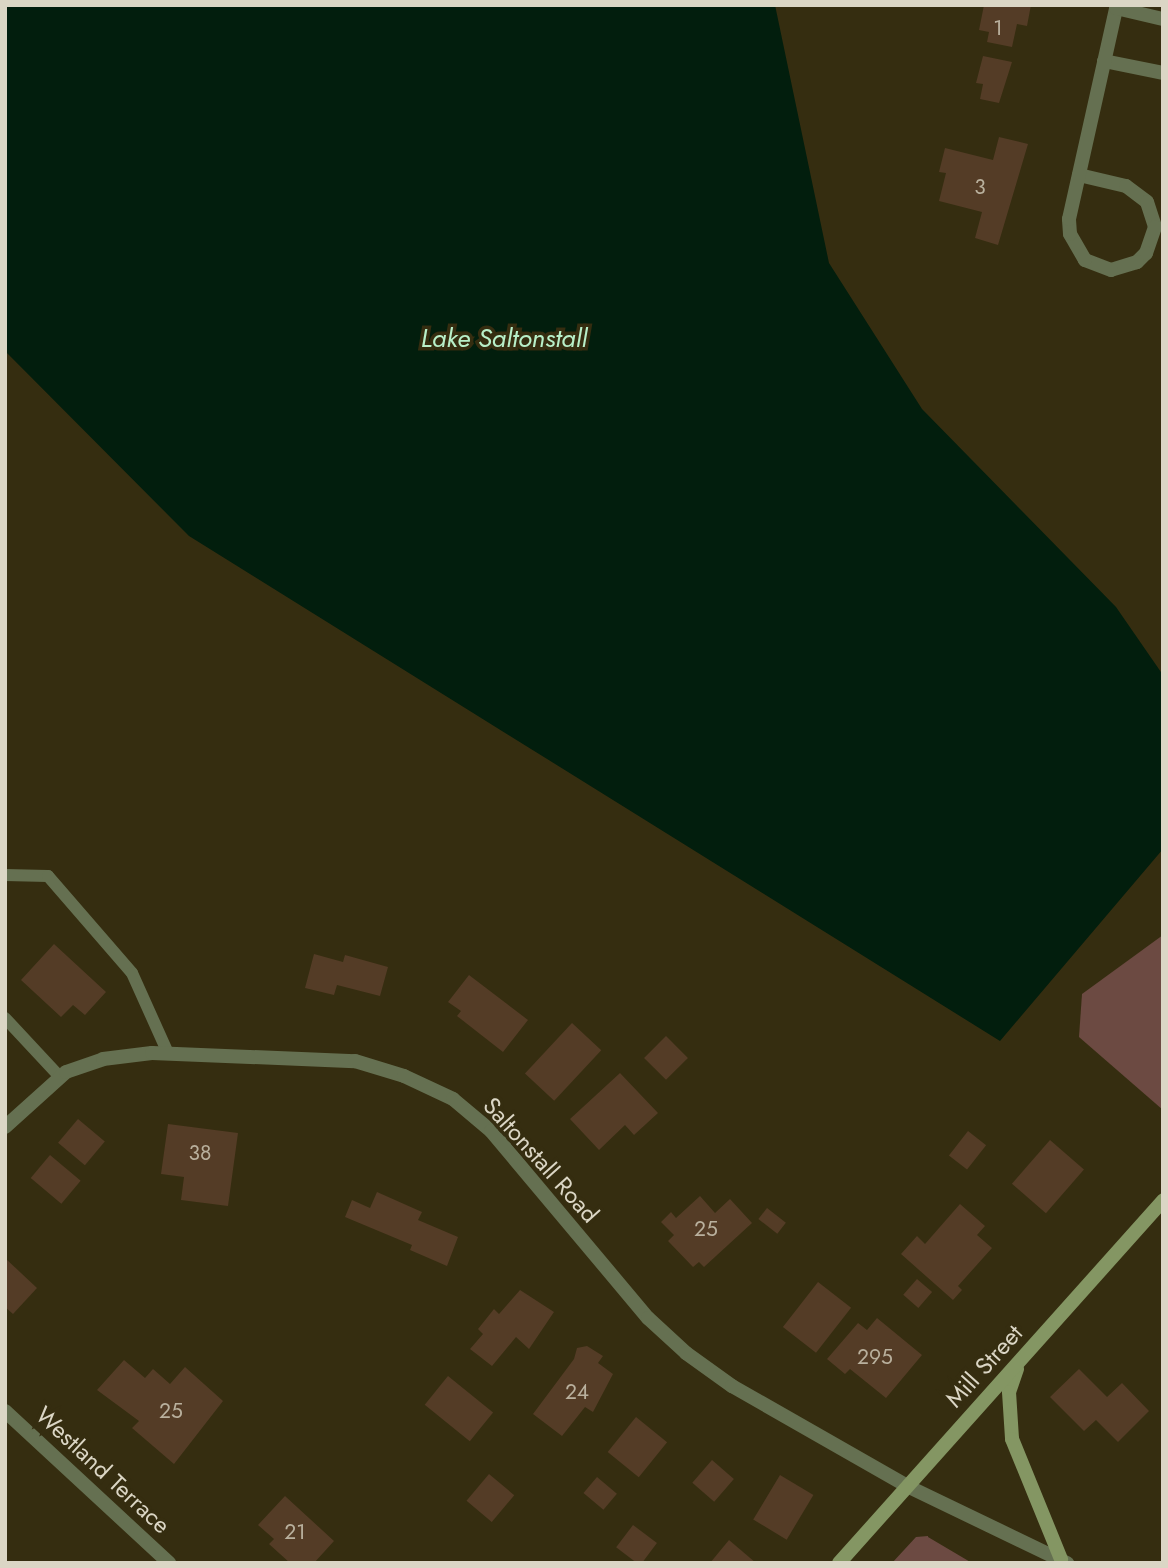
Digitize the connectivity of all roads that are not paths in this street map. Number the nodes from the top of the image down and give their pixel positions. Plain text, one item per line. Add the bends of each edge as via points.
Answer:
1 (1163, 19) edge
2 (1104, 61) junction
3 (1163, 74) edge
4 (1079, 175) junction
5 (5, 875) edge
6 (5, 1018) edge
7 (168, 1053) junction
8 (60, 1077) junction
9 (5, 1127) edge
10 (1163, 1200) edge
11 (1019, 1361) junction
12 (5, 1411) edge
13 (907, 1486) junction
14 (1064, 1561) edge
15 (169, 1563) edge
16 (839, 1563) edge

1 - 2 street via 1116,8
2 - 3 street
2 - 4 street
4 - 4 street via 1069,219 1075,248 1098,267 1111,270 1137,262 1146,253 1155,227 1147,201 1126,186
5 - 7 lane via 48,876 132,973
6 - 8 lane
7 - 8 street, Saltonstall Road via 103,1059
7 - 13 street, Saltonstall Road via 355,1061 404,1076 453,1099 491,1131 639,1307 685,1353 732,1386
8 - 9 street, Saltonstall Road
10 - 11 main road, Mill Street
11 - 13 main road, Mill Street
11 - 14 main road via 1009,1392 1012,1439
12 - 15 street, Westland Terrace
13 - 14 street, Saltonstall Road
13 - 16 main road, Mill Street

